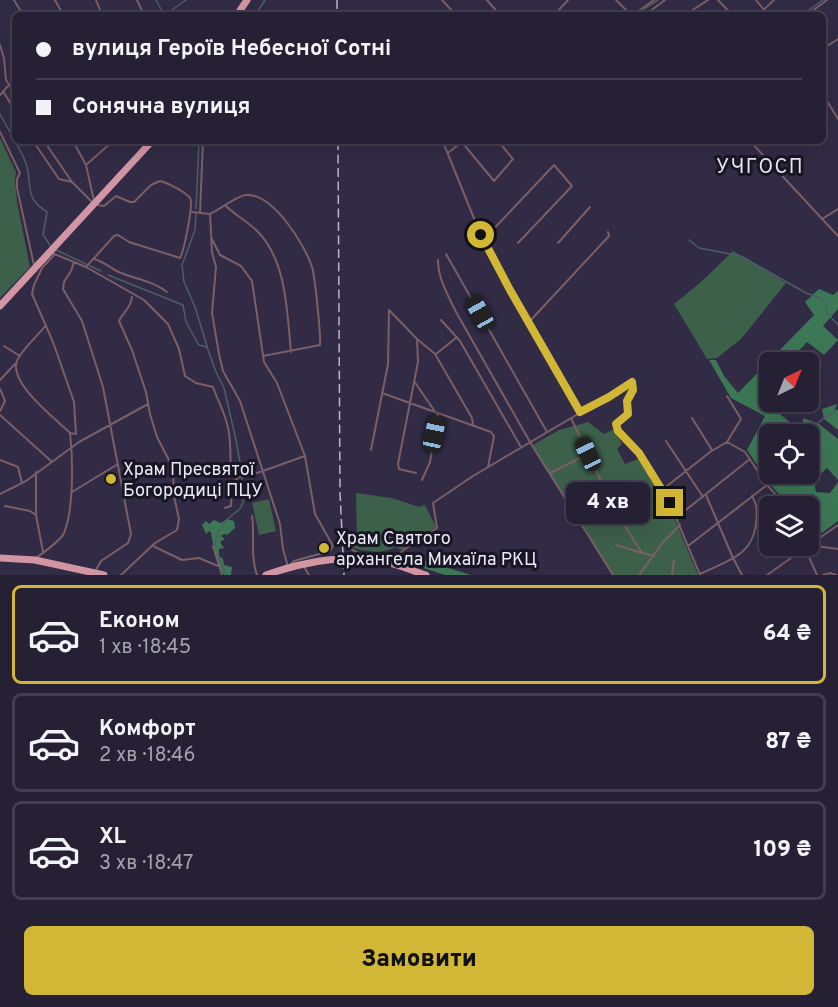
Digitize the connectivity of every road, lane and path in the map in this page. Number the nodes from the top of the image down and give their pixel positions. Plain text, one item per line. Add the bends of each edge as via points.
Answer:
1 (442, 0) edge
2 (487, 0) edge
3 (568, 0) edge
4 (616, 0) edge
5 (654, 0) edge
6 (665, 0) edge
7 (708, 0) edge
8 (716, 0) edge
9 (756, 0) edge
10 (774, 0) edge
11 (827, 0) edge
12 (764, 10) junction
13 (453, 12) edge
14 (497, 12) edge
15 (557, 12) edge
16 (629, 12) edge
17 (636, 12) edge
18 (649, 12) edge
19 (690, 12) edge
20 (729, 12) edge
21 (762, 12) edge
22 (811, 12) edge
23 (0, 45) edge
24 (9, 85) junction
25 (12, 89) edge
26 (3, 91) junction
27 (0, 95) edge
28 (826, 99) edge
29 (12, 106) edge
30 (838, 119) edge
31 (0, 132) edge
32 (35, 144) edge
33 (46, 144) edge
34 (75, 144) edge
35 (110, 144) edge
36 (149, 144) edge
37 (203, 144) edge
38 (446, 144) edge
39 (458, 144) edge
40 (464, 144) edge
41 (500, 144) edge
42 (753, 144) edge
43 (448, 153) junction
44 (86, 165) junction
45 (72, 182) junction
46 (97, 205) junction
47 (226, 206) junction
48 (590, 207) dead end
49 (838, 209) edge
50 (192, 212) junction
51 (200, 213) junction
52 (210, 214) junction
53 (822, 219) junction
54 (608, 232) dead end
55 (481, 235) junction
56 (838, 236) edge
57 (211, 237) junction
58 (518, 243) dead end
59 (558, 243) dead end
60 (53, 253) junction
61 (446, 254) dead end
62 (94, 259) junction
63 (438, 260) dead end
64 (74, 262) junction
65 (86, 267) junction
66 (34, 268) junction
67 (167, 292) dead end
68 (133, 296) junction
69 (0, 306) edge
70 (441, 320) dead end
71 (529, 322) junction
72 (46, 325) junction
73 (457, 337) junction
74 (417, 339) junction
75 (4, 346) dead end
76 (291, 352) junction
77 (435, 354) junction
78 (20, 356) junction
79 (263, 356) junction
80 (16, 362) junction
81 (0, 380) edge
82 (414, 381) junction
83 (0, 389) edge
84 (382, 393) junction
85 (727, 396) dead end
86 (148, 404) junction
87 (409, 404) junction
88 (580, 412) junction
89 (0, 413) edge
90 (435, 413) junction
91 (571, 417) junction
92 (692, 418) dead end
93 (109, 425) junction
94 (473, 426) junction
95 (547, 432) junction
96 (70, 433) junction
97 (76, 434) junction
98 (666, 441) dead end
99 (79, 442) junction
100 (530, 442) junction
101 (727, 442) junction
102 (72, 447) junction
103 (521, 447) junction
104 (371, 450) dead end
105 (712, 450) junction
106 (588, 454) junction
107 (305, 456) junction
108 (750, 459) junction
109 (0, 460) edge
110 (51, 461) junction
111 (118, 464) junction
112 (488, 467) junction
113 (262, 470) junction
114 (686, 471) junction
115 (36, 472) junction
116 (416, 473) dead end
117 (550, 473) junction
118 (239, 477) junction
119 (422, 480) dead end
120 (22, 483) junction
121 (767, 485) junction
122 (662, 490) junction
123 (70, 493) junction
124 (0, 494) edge
125 (706, 495) junction
126 (752, 496) junction
127 (777, 496) edge
128 (703, 497) junction
129 (5, 506) dead end
130 (225, 508) dead end
131 (36, 515) junction
132 (252, 516) dead end
133 (677, 517) junction
134 (718, 522) junction
135 (680, 525) junction
136 (838, 525) edge
137 (755, 528) junction
138 (759, 528) edge
139 (819, 538) edge
140 (616, 544) dead end
141 (153, 546) junction
142 (213, 546) dead end
143 (688, 546) junction
144 (349, 547) dead end
145 (819, 547) edge
146 (838, 549) edge
147 (43, 552) junction
148 (642, 553) junction
149 (654, 556) junction
150 (794, 556) edge
151 (811, 556) edge
152 (3, 558) edge
153 (733, 558) junction
154 (34, 560) junction
155 (674, 560) dead end
156 (302, 563) junction
157 (395, 563) junction
158 (218, 566) junction
159 (288, 567) junction
160 (773, 571) junction
161 (94, 573) junction
162 (104, 575) edge
163 (121, 575) edge
164 (222, 575) edge
165 (257, 575) edge
166 (266, 575) edge
167 (309, 575) edge
168 (426, 575) edge
169 (613, 575) edge
170 (639, 575) edge
171 (672, 575) edge
172 (700, 575) edge
173 (742, 575) edge
174 (767, 575) edge
175 (776, 575) edge
176 (817, 575) edge
177 (823, 575) edge
178 (836, 575) edge

1 - 13 street
2 - 14 street
3 - 15 street
4 - 16 street
5 - 17 street
6 - 18 street
7 - 19 street
8 - 20 street
9 - 12 street
10 - 12 street
11 - 22 street
12 - 21 street
23 - 24 street
24 - 25 street
24 - 26 street
26 - 27 street
26 - 29 street
28 - 30 street
31 - 66 street via 20,173 17,188
32 - 45 street via 59,179
33 - 45 street
34 - 44 street
35 - 44 street
36 - 46 highway
37 - 51 street
38 - 43 street
39 - 43 street
40 - 41 street via 494,181 513,159
42 - 53 street
43 - 55 street
44 - 46 street
45 - 46 street
46 - 50 street via 104,206 118,195 134,202 160,181 190,199
46 - 60 highway
47 - 52 street
47 - 76 street via 260,234 269,249 284,284
47 - 76 street via 245,195 267,202 286,221 312,267 321,342 318,347
48 - 59 street
49 - 53 street
50 - 51 street
50 - 62 street via 180,258 118,235
51 - 52 street
52 - 57 street
53 - 56 street
54 - 71 street via 609,236
55 - 58 street via 487,236 551,166 556,166 573,186
55 - 71 street
57 - 79 street via 220,255 241,266 252,280
57 - 113 street via 216,267 212,313 219,354 223,371 240,401
60 - 64 street
60 - 66 highway
60 - 72 street via 32,290
61 - 95 street
62 - 65 street
62 - 67 street
63 - 100 street via 445,290
64 - 65 street
64 - 93 street via 63,289 85,330 103,387
65 - 68 street
66 - 69 highway
68 - 86 street via 119,321
68 - 118 street via 144,300 168,324 185,376 213,387 229,433 231,472
70 - 73 street
71 - 88 street
72 - 78 street
72 - 97 street via 74,402
73 - 77 street
73 - 103 street
74 - 77 street
74 - 82 street
74 - 84 street via 389,310 388,362
75 - 78 street
76 - 79 street
77 - 94 street
78 - 80 street
79 - 107 street
80 - 81 street
80 - 96 street via 23,387
82 - 87 street
82 - 90 street
83 - 89 street via 5,401
84 - 87 street
84 - 104 street
85 - 101 street via 741,419
86 - 93 street
86 - 141 street via 157,437 173,468 179,519 177,530
87 - 90 street
87 - 116 street via 398,464 399,469
88 - 91 street
88 - 122 street via 632,382 628,414 616,424
89 - 110 street
90 - 94 street
90 - 119 street via 438,416 432,453
91 - 95 street
91 - 106 street
92 - 105 street
93 - 99 street
93 - 111 street
94 - 112 street via 494,436
95 - 100 street
96 - 97 street
96 - 102 street
97 - 99 street
98 - 114 street
99 - 102 street
100 - 103 street
100 - 117 street
101 - 105 street
101 - 108 street
102 - 110 street
102 - 123 street
103 - 112 street
105 - 114 street
106 - 117 street
106 - 148 street via 616,512
107 - 113 street
107 - 159 street via 315,514 333,548 294,561
108 - 121 street
108 - 125 street
109 - 120 street via 18,467
110 - 115 street
111 - 123 street
111 - 161 street via 131,538 101,561
112 - 157 street via 433,503 437,528 402,551
113 - 118 street
113 - 159 street via 280,524
114 - 122 street
114 - 128 street
115 - 120 street
115 - 131 street
117 - 169 street
118 - 130 street via 232,484 231,506
120 - 124 street
121 - 126 street
121 - 127 street
122 - 133 street
123 - 147 street via 64,534
125 - 128 street
125 - 134 street
126 - 134 street
126 - 137 street via 757,509
128 - 133 street
129 - 131 street
131 - 147 street
132 - 165 street
133 - 135 street
134 - 143 street
134 - 153 street
135 - 143 street
135 - 149 street
136 - 139 street
137 - 138 street
137 - 153 street via 748,549
140 - 148 street
141 - 158 street via 182,560 199,558
141 - 163 street
142 - 158 street
143 - 172 street
144 - 157 street via 356,553 382,556
145 - 146 street
147 - 154 street
148 - 149 street
149 - 170 street
150 - 160 street
151 - 176 street
152 - 154 highway
153 - 172 street
153 - 173 street
154 - 161 highway
155 - 171 street
156 - 157 highway
156 - 159 highway
156 - 167 street
157 - 168 highway
158 - 164 street
159 - 166 highway
160 - 174 street
160 - 175 street
161 - 162 highway
177 - 178 street

